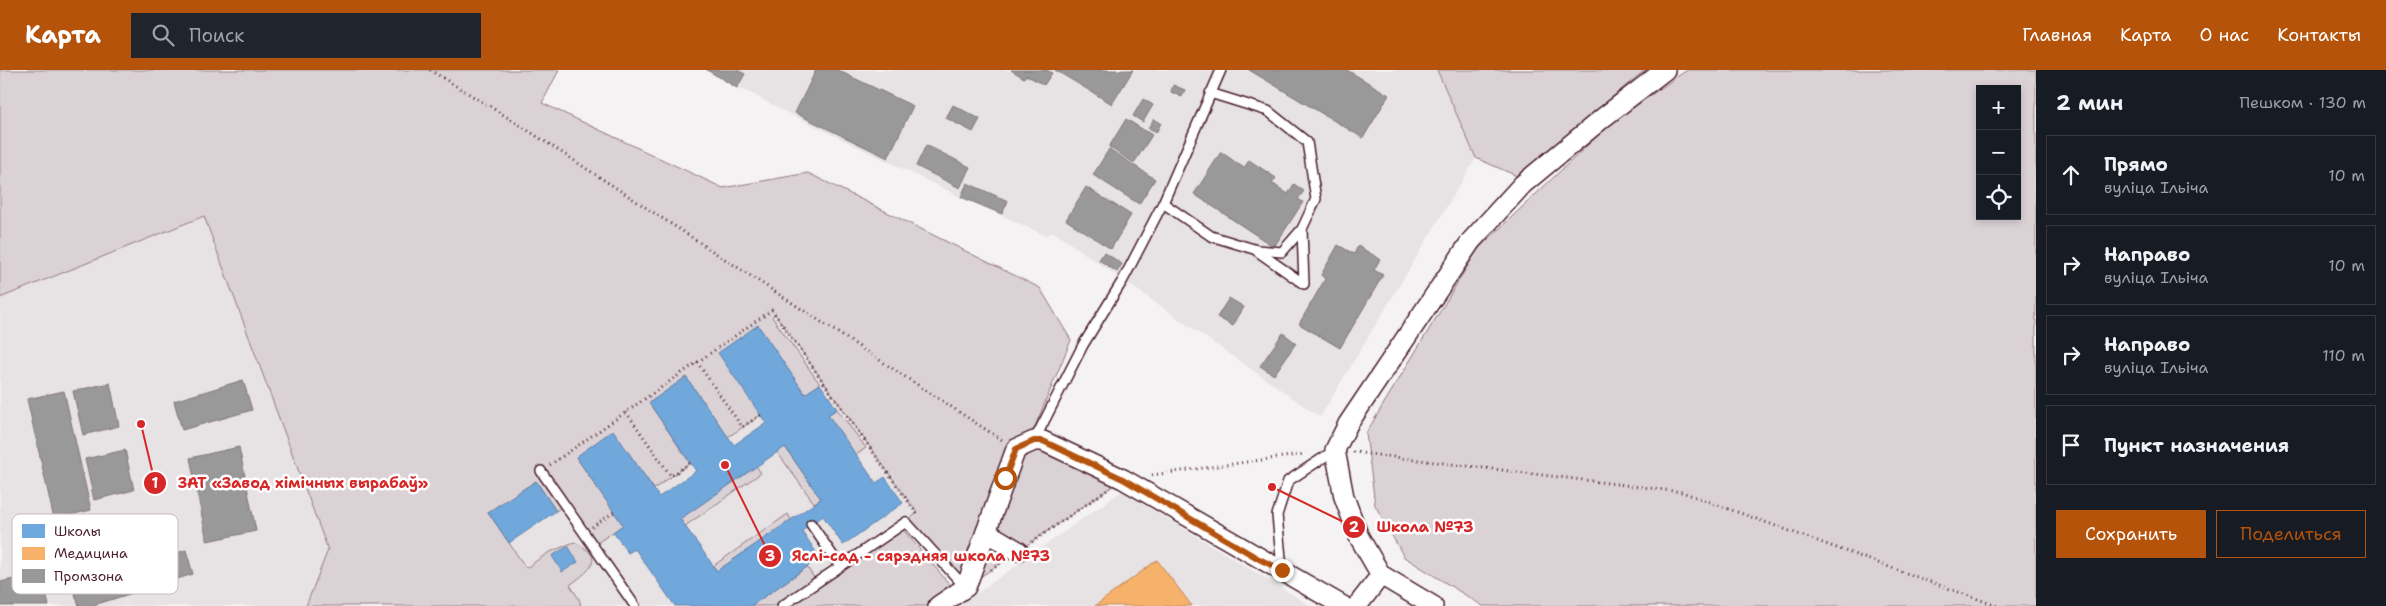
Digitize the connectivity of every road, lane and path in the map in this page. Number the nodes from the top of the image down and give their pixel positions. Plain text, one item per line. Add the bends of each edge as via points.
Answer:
1 (430, 70) edge
2 (1222, 70) edge
3 (1665, 70) edge
4 (1210, 93) junction
5 (1163, 203) junction
6 (1302, 229) junction
7 (1257, 250) junction
8 (697, 362) junction
9 (626, 412) junction
10 (761, 414) dead end
11 (1034, 441) junction
12 (1016, 449) junction
13 (1336, 450) junction
14 (690, 463) dead end
15 (541, 471) joint
16 (614, 512) dead end
17 (906, 522) junction
18 (811, 524) dead end
19 (584, 532) junction
20 (986, 532) junction
21 (1018, 551) dead end
22 (840, 566) junction
23 (1282, 570) junction
24 (1381, 575) junction
25 (966, 588) junction
26 (635, 606) edge
27 (782, 606) edge
28 (938, 606) edge
29 (1343, 606) edge
30 (1357, 606) edge
31 (1432, 606) edge
32 (1997, 606) edge

1 - 12 path
2 - 4 lane
3 - 13 street via 1523,184 1471,241 1348,424
4 - 5 lane
4 - 6 lane via 1268,111 1307,142 1316,199
5 - 7 lane via 1211,236
5 - 11 lane via 1123,280 1083,345
6 - 7 lane via 1282,252
6 - 7 lane via 1304,284
8 - 9 path
8 - 10 path via 742,427
8 - 17 path via 772,310 917,514
9 - 14 path via 671,476
9 - 15 path
11 - 12 street
11 - 23 street via 1043,441 1123,479
12 - 20 street
13 - 23 lane via 1288,481 1277,516
13 - 24 street via 1344,498 1359,537
13 - 32 path via 1682,492
15 - 19 lane
16 - 19 path
17 - 22 lane
17 - 25 lane
18 - 22 lane
19 - 26 lane
20 - 21 street
20 - 25 street
22 - 27 lane
23 - 29 street
24 - 30 street
24 - 31 street
25 - 28 street

